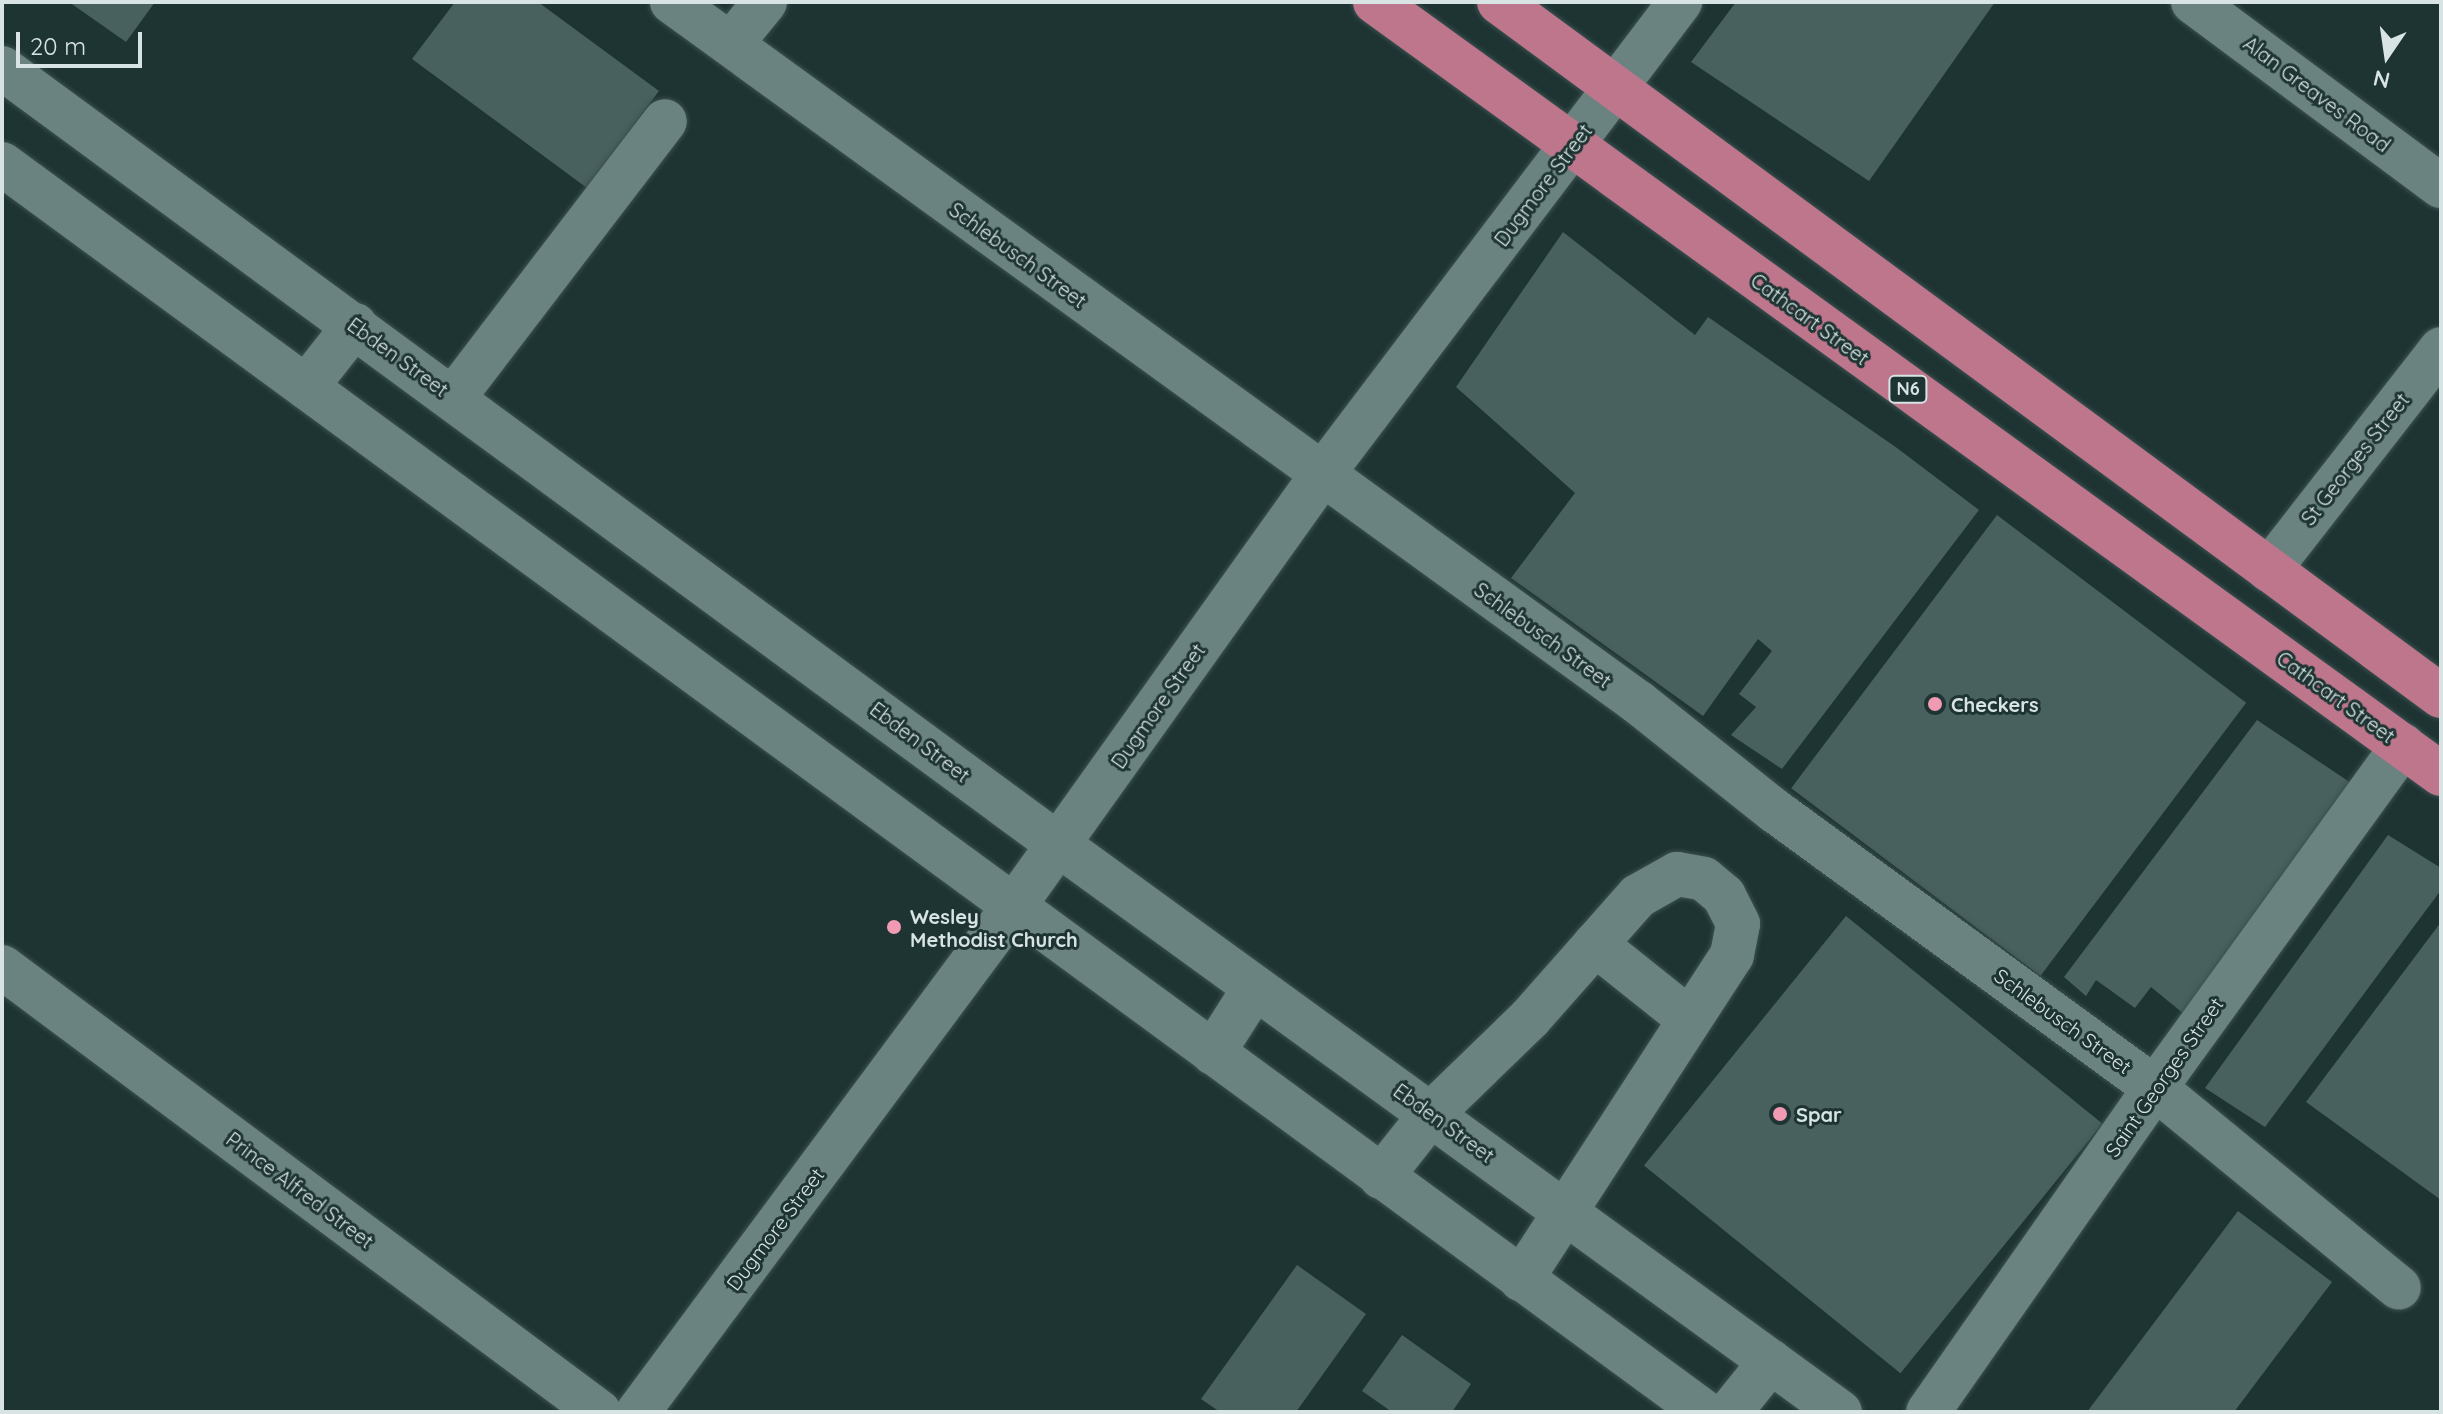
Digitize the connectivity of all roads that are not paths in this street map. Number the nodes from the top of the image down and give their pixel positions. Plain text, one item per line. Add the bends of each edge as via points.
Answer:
1 (672, 2) edge
2 (765, 2) edge
3 (1375, 2) edge
4 (1499, 2) edge
5 (1680, 2) edge
6 (2193, 2) edge
7 (731, 44) junction
8 (2, 68) edge
9 (1616, 89) junction
10 (665, 121) dead end
11 (1572, 148) junction
12 (2, 164) edge
13 (2441, 186) edge
14 (355, 325) junction
15 (2441, 349) edge
16 (306, 387) junction
17 (454, 397) junction
18 (1321, 476) junction
19 (2269, 570) junction
20 (2441, 696) edge
21 (2403, 745) junction
22 (2441, 774) edge
23 (1059, 845) junction
24 (1014, 906) junction
25 (1595, 944) junction
26 (2, 967) edge
27 (1255, 987) junction
28 (1689, 1019) junction
29 (1213, 1053) junction
30 (2155, 1088) junction
31 (1431, 1114) junction
32 (1381, 1177) junction
33 (1563, 1211) junction
34 (1521, 1280) junction
35 (2399, 1288) dead end
36 (1771, 1361) junction
37 (599, 1412) edge
38 (638, 1412) edge
39 (1704, 1412) edge
40 (1730, 1412) edge
41 (1840, 1412) edge
42 (1928, 1412) edge

1 - 7 street, Schlebusch Street
2 - 7 street
3 - 11 highway, Cathcart Street / N6
4 - 9 highway
5 - 9 street, Dugmore Street
6 - 13 street, Alan Greaves Road
7 - 18 street, Schlebusch Street
8 - 14 street, Ebden Street
9 - 11 street, Dugmore Street
9 - 19 highway
10 - 17 street
11 - 18 street, Dugmore Street
11 - 21 highway, Cathcart Street / N6
12 - 16 street
14 - 16 street
14 - 17 street, Ebden Street
15 - 19 street, St Georges Street
16 - 24 street
17 - 23 street, Ebden Street
18 - 23 street, Dugmore Street
18 - 30 street, Schlebusch Street via 1639,703 1775,811
19 - 20 highway
21 - 22 highway, Cathcart Street / N6
21 - 30 street, Saint Georges Street
23 - 24 street, Dugmore Street
23 - 27 street, Ebden Street
24 - 29 street
24 - 38 street, Dugmore Street
25 - 28 street
25 - 28 street via 1638,896 1669,876 1704,879 1732,908 1738,935 1732,955
25 - 31 street via 1530,1018
26 - 37 street, Prince Alfred Street
27 - 29 street
27 - 31 street, Ebden Street
28 - 33 street
29 - 32 street
30 - 35 street, Schlebusch Street
30 - 42 street, Saint Georges Street
31 - 32 street
31 - 33 street, Ebden Street
32 - 34 street
33 - 34 street
33 - 36 street, Ebden Street
34 - 39 street
36 - 40 street
36 - 41 street, Ebden Street

